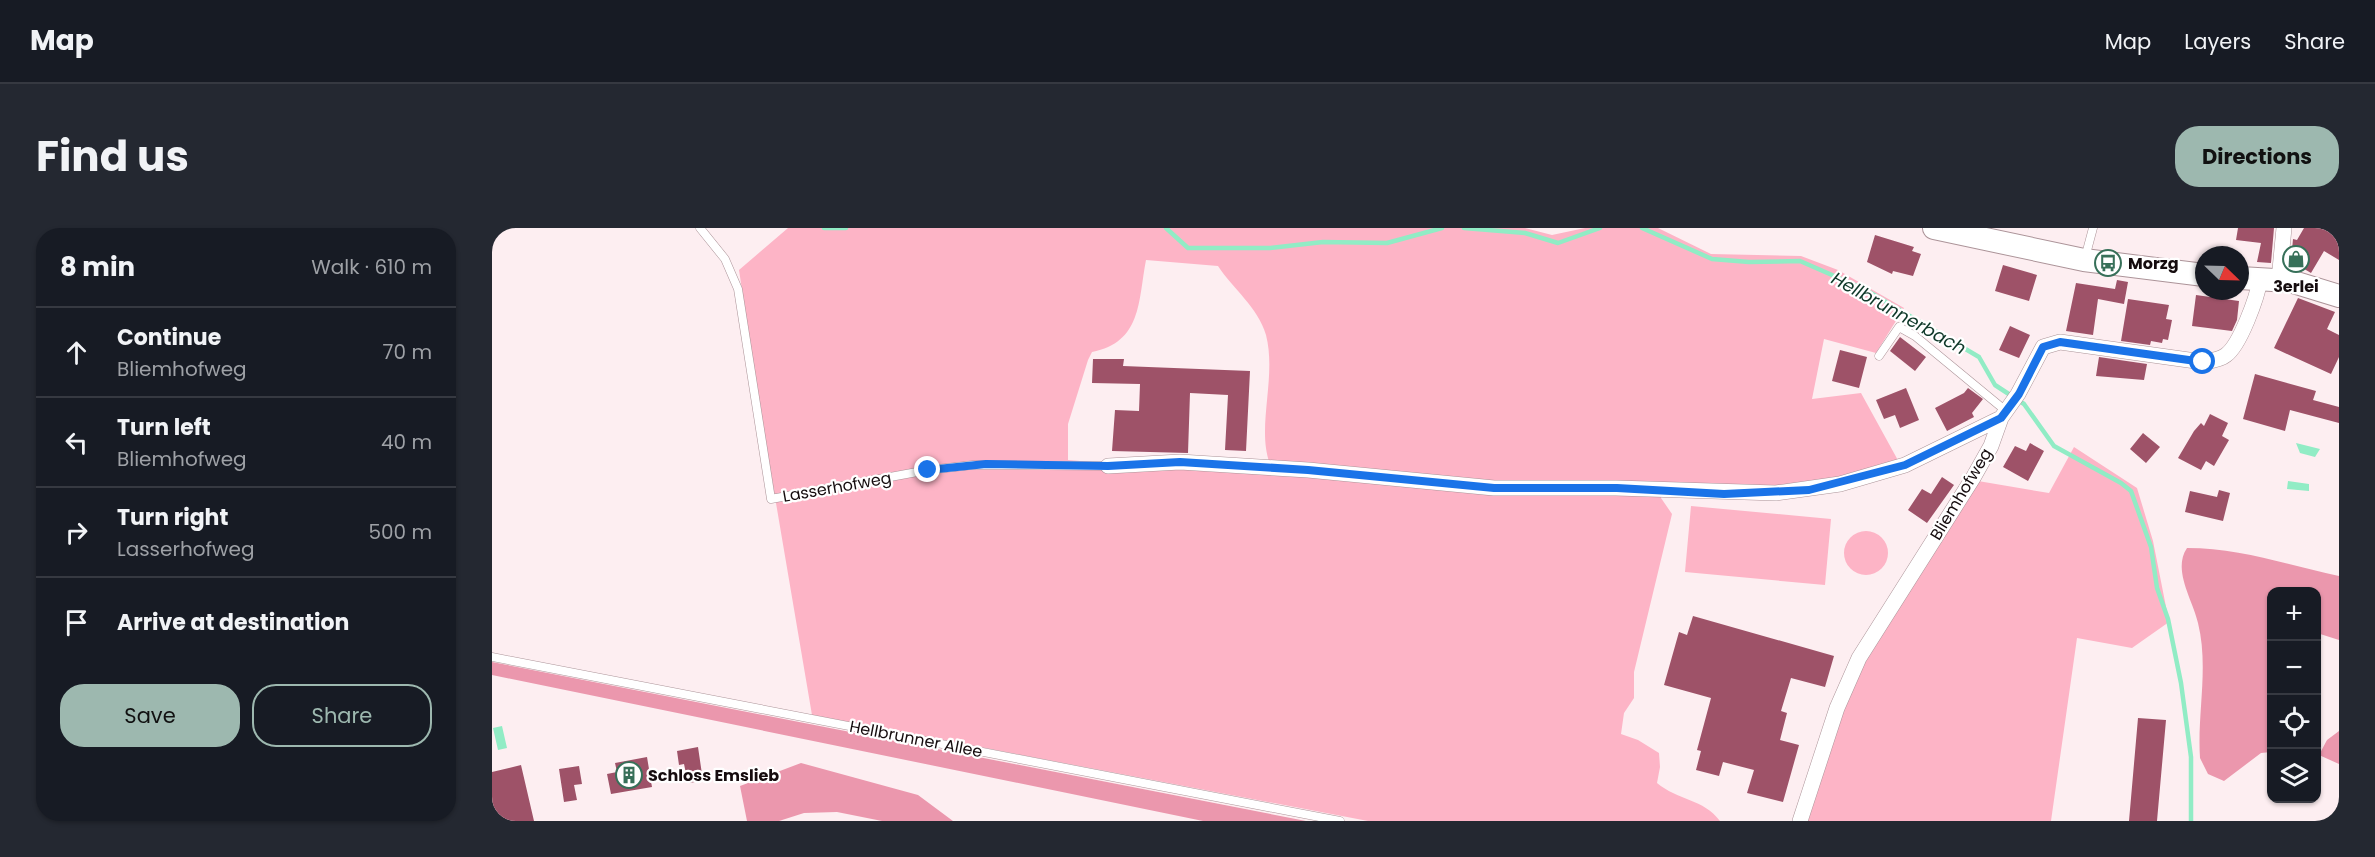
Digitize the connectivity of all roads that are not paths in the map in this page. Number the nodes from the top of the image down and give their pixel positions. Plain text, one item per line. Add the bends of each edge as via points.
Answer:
1 (700, 228) edge
2 (1935, 228) edge
3 (2093, 228) edge
4 (2284, 228) edge
5 (2084, 260) junction
6 (2195, 274) edge
7 (2260, 280) edge
8 (2339, 296) edge
9 (1879, 356) dead end
10 (2009, 406) junction
11 (1108, 466) joint
12 (492, 657) edge
13 (1340, 821) edge
14 (1800, 821) edge

1 - 11 lane, Lasserhofweg via 725,259 738,289 771,499 973,465
2 - 5 street
3 - 5 lane
4 - 7 street
5 - 6 street
7 - 8 street
7 - 10 street, Bliemhofweg via 2248,317 2226,356 2203,362 2060,342 2043,347
9 - 10 lane via 1899,327
10 - 11 street, Lasserhofweg via 1905,465 1840,484 1776,493 1494,488 1180,462
10 - 14 street, Bliemhofweg via 1973,478 1859,658 1837,708
12 - 13 lane, Hellbrunner Allee

